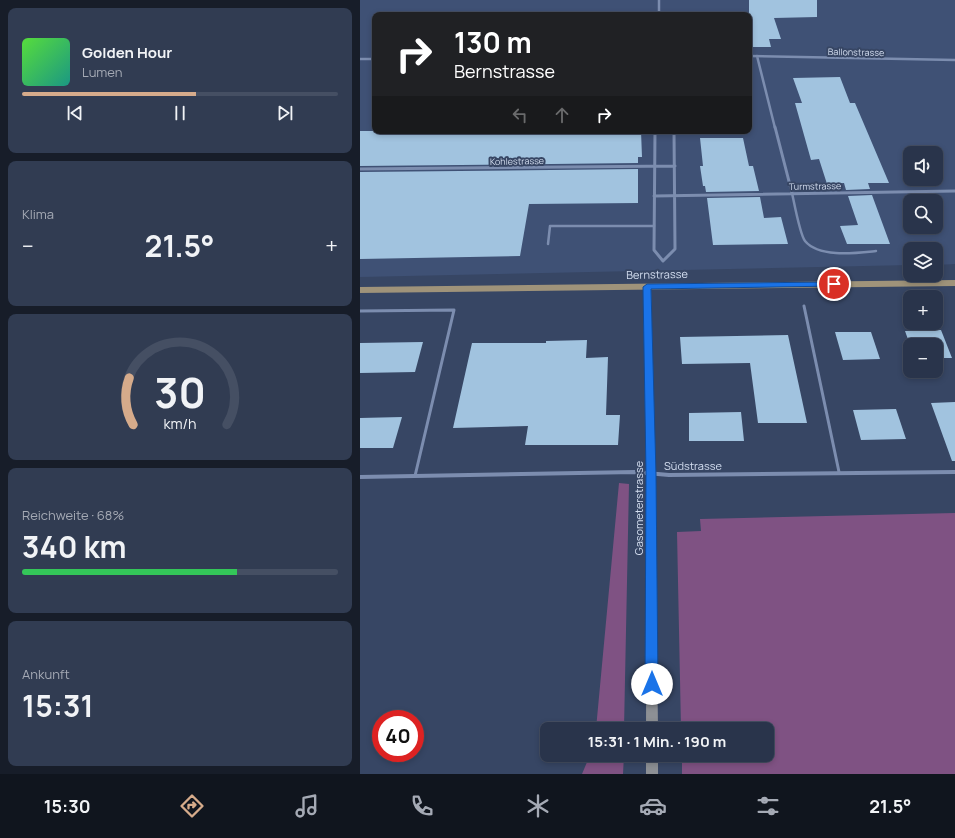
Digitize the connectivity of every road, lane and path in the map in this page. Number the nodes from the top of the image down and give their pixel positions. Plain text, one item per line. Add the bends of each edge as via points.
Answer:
1 (659, 0) edge
2 (660, 12) edge
3 (752, 56) edge
4 (757, 56) junction
5 (360, 59) edge
6 (372, 59) edge
7 (955, 60) edge
8 (656, 134) edge
9 (674, 134) edge
10 (655, 166) junction
11 (675, 166) junction
12 (360, 169) edge
13 (955, 191) edge
14 (792, 193) junction
15 (676, 195) junction
16 (654, 196) junction
17 (654, 226) junction
18 (548, 244) dead end
19 (876, 251) dead end
20 (955, 283) edge
21 (647, 287) junction
22 (360, 290) edge
23 (804, 306) dead end
24 (360, 311) edge
25 (839, 472) junction
26 (955, 472) edge
27 (651, 474) junction
28 (415, 476) junction
29 (360, 477) edge
30 (652, 722) edge
31 (652, 762) edge
32 (652, 774) edge

1 - 2 street
3 - 4 street, Ballonstrasse
4 - 7 street, Ballonstrasse
4 - 14 street
5 - 6 street
8 - 10 street
9 - 11 street
10 - 11 street, Kohlestrasse
10 - 12 street, Kohlestrasse
10 - 16 street
11 - 15 street
13 - 14 street, Turmstrasse
14 - 15 street, Turmstrasse
14 - 19 lane via 804,240 810,246 825,251
15 - 16 street, Turmstrasse
15 - 17 street via 675,249 663,261 654,250
16 - 17 street
17 - 18 lane via 550,226
20 - 21 main road, Bernstrasse
21 - 22 main road, Bernstrasse
21 - 27 street, Gasometerstrasse
23 - 25 lane
24 - 28 lane via 454,310
25 - 26 street, Südstrasse
25 - 27 street, Südstrasse
27 - 28 street, Südstrasse via 635,472
27 - 30 street, Gasometerstrasse
28 - 29 street, Südstrasse
31 - 32 street

